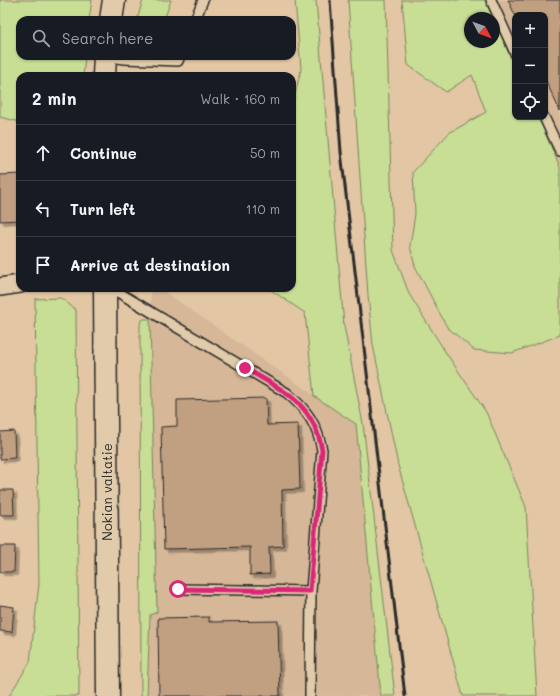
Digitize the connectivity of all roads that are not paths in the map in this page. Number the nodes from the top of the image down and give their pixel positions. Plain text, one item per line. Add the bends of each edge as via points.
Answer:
1 (114, 0) edge
2 (203, 0) edge
3 (491, 0) edge
4 (112, 16) edge
5 (197, 16) edge
6 (513, 48) edge
7 (105, 60) edge
8 (104, 72) edge
9 (545, 120) edge
10 (560, 151) edge
11 (16, 285) edge
12 (0, 287) edge
13 (105, 292) edge
14 (118, 292) edge
15 (178, 589) dead end
16 (310, 591) junction
17 (108, 696) edge
18 (310, 696) edge

1 - 4 main road
2 - 5 lane
3 - 6 lane
7 - 8 main road
9 - 10 lane
11 - 12 street
13 - 17 main road, Nokian valtatie
14 - 16 lane via 287,393 311,418 320,436 322,450
15 - 16 lane
16 - 18 lane

